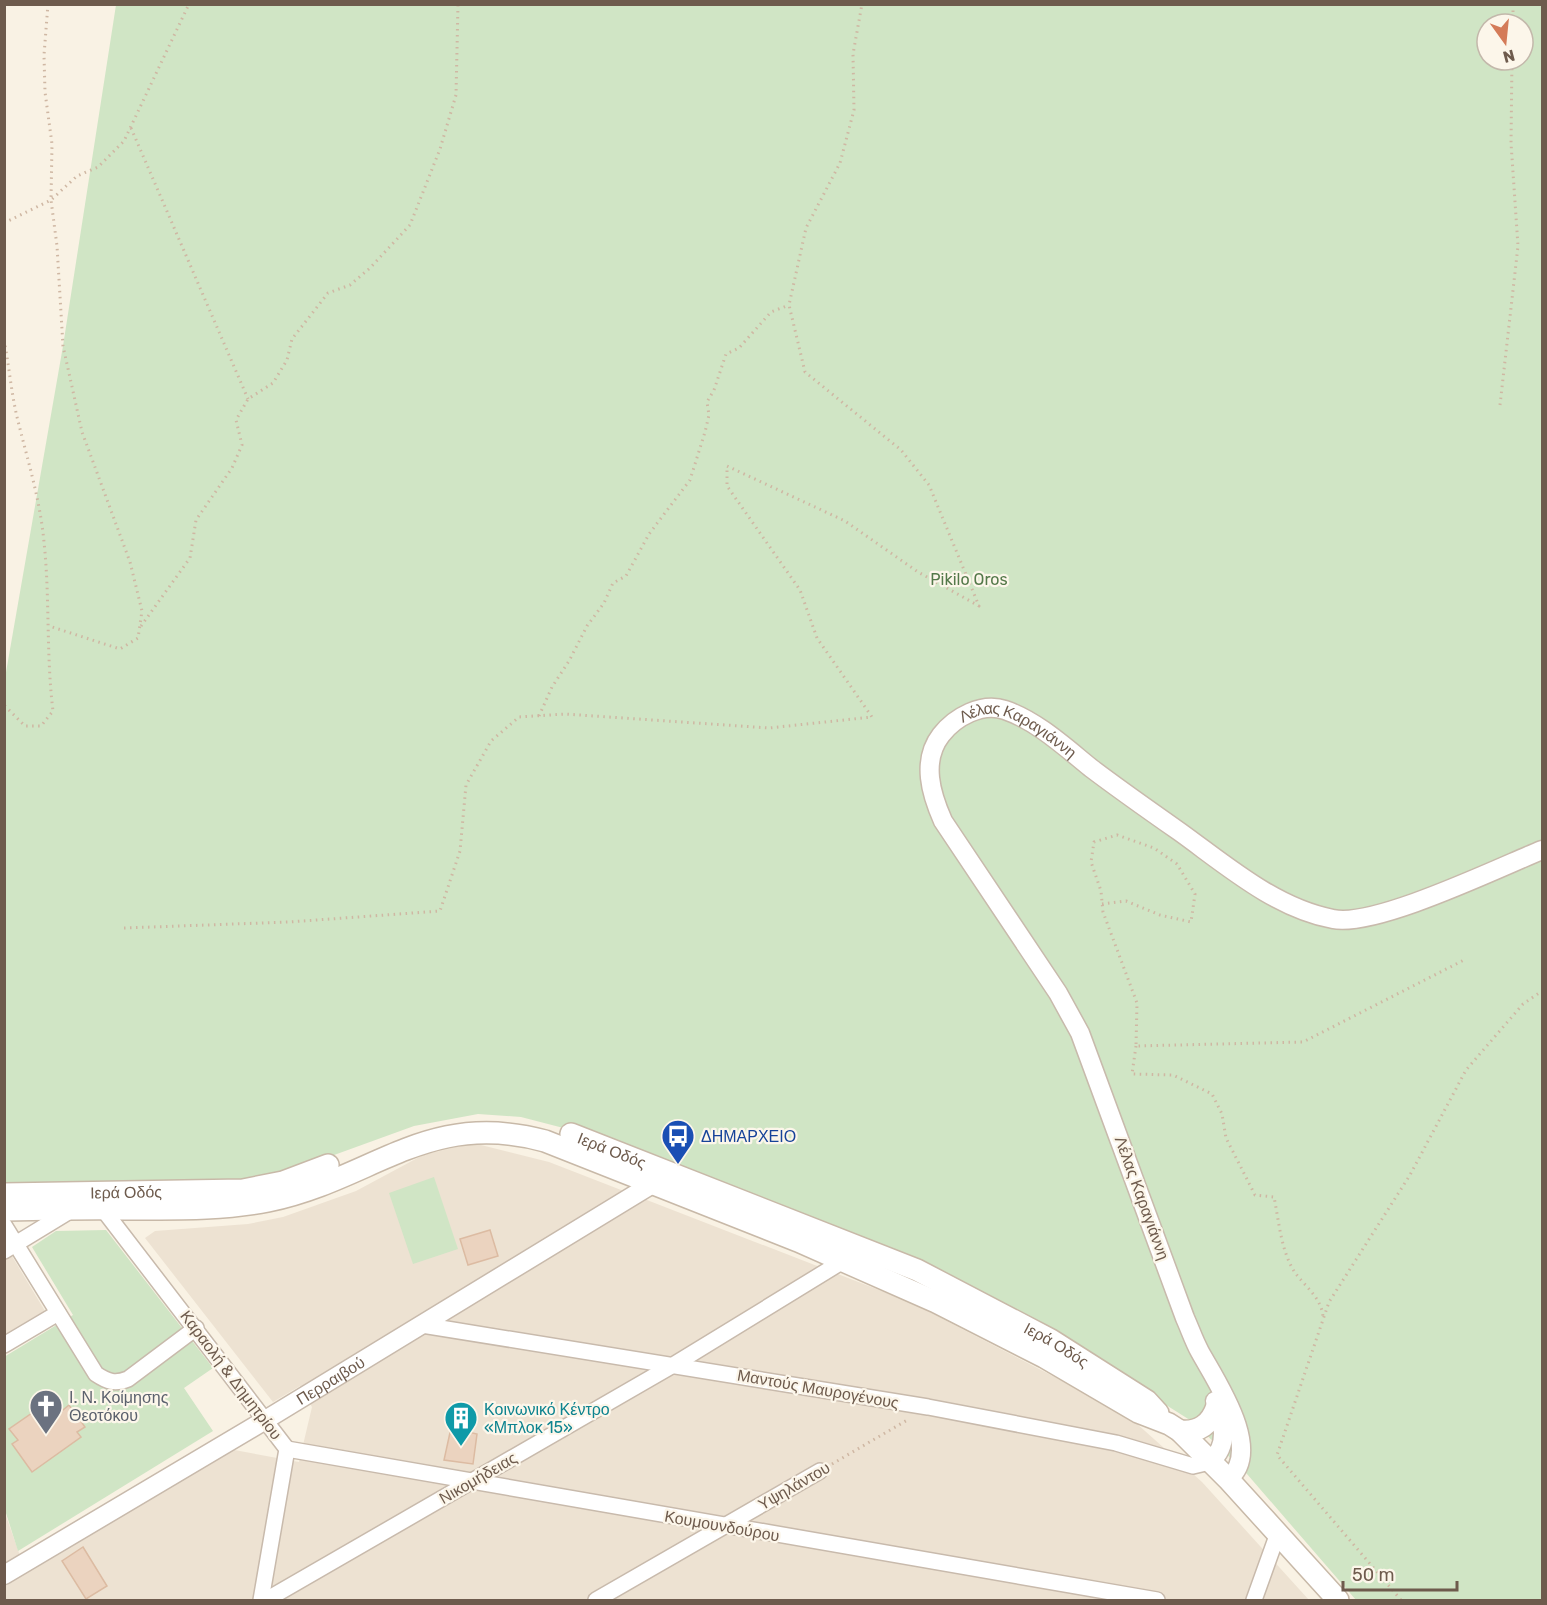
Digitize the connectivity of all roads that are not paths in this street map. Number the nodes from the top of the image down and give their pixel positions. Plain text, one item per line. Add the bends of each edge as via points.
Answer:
1 (1542, 850) edge
2 (654, 1183) junction
3 (4, 1194) edge
4 (102, 1208) junction
5 (74, 1209) junction
6 (4, 1210) edge
7 (4, 1225) edge
8 (10, 1248) edge
9 (843, 1261) junction
10 (58, 1312) junction
11 (422, 1325) junction
12 (196, 1328) junction
13 (4, 1345) edge
14 (1199, 1351) junction
15 (675, 1364) junction
16 (1217, 1406) junction
17 (267, 1419) junction
18 (1174, 1428) junction
19 (287, 1449) junction
20 (1210, 1462) junction
21 (820, 1471) road end
22 (1228, 1479) junction
23 (473, 1481) junction
24 (724, 1526) junction
25 (1278, 1533) junction
26 (4, 1575) edge
27 (1095, 1595) edge
28 (261, 1600) edge
29 (266, 1600) edge
30 (596, 1600) edge
31 (1157, 1600) edge
32 (1254, 1600) edge
33 (1338, 1600) edge

1 - 14 street, Λέλας Καραγιάννη via 1374,916 1334,920 1290,905 1234,871 1043,730 1004,710 989,708 957,719 935,743 929,771 936,806 1080,1033
2 - 4 main road, Ιερά Οδός via 545,1141 480,1131 431,1139 302,1191 266,1201 209,1208
2 - 9 main road, Ιερά Οδός
2 - 11 street, Περραιβού
3 - 18 main road, Ιερά Οδός via 243,1190 297,1177 428,1126 477,1118 520,1120 605,1147 917,1270 1051,1340 1147,1401
4 - 5 main road, Ιερά Οδός
4 - 12 street, Καραολή & Δημητρίου
5 - 6 main road, Ιερά Οδός
5 - 8 street
7 - 8 street
8 - 10 street
9 - 15 street, Νικομήδειας
9 - 18 main road, Ιερά Οδός via 1003,1336
10 - 12 street via 96,1374 118,1383
10 - 13 street
11 - 15 street, Μαντούς Μαυρογένους
11 - 17 street, Περραιβού
12 - 17 street, Καραολή & Δημητρίου
14 - 16 street, Λέλας Καραγιάννη
14 - 22 street, Λέλας Καραγιάννη via 1222,1389 1236,1424 1240,1459 1235,1474
15 - 20 street, Μαντούς Μαυρογένους via 1116,1443 1193,1466
15 - 23 street, Νικομήδειας
16 - 18 main road via 1205,1426 1193,1431
16 - 20 street, Λέλας Καραγιάννη via 1223,1439 1221,1451
17 - 19 street, Καραολή & Δημητρίου
17 - 26 street, Περραιβού
18 - 20 main road, Ιερά Οδός
19 - 23 street, Κουμουνδούρου
19 - 28 street, Καραολή & Δημητρίου
20 - 22 main road, Ιερά Οδός
21 - 24 street, Υψηλάντου
22 - 25 main road, Ιερά Οδός
23 - 24 street, Κουμουνδούρου
23 - 29 street, Νικομήδειας
24 - 27 street, Κουμουνδούρου
24 - 30 street, Υψηλάντου
25 - 32 street
25 - 33 main road, Ιερά Οδός
27 - 31 street, Κουμουνδούρου

